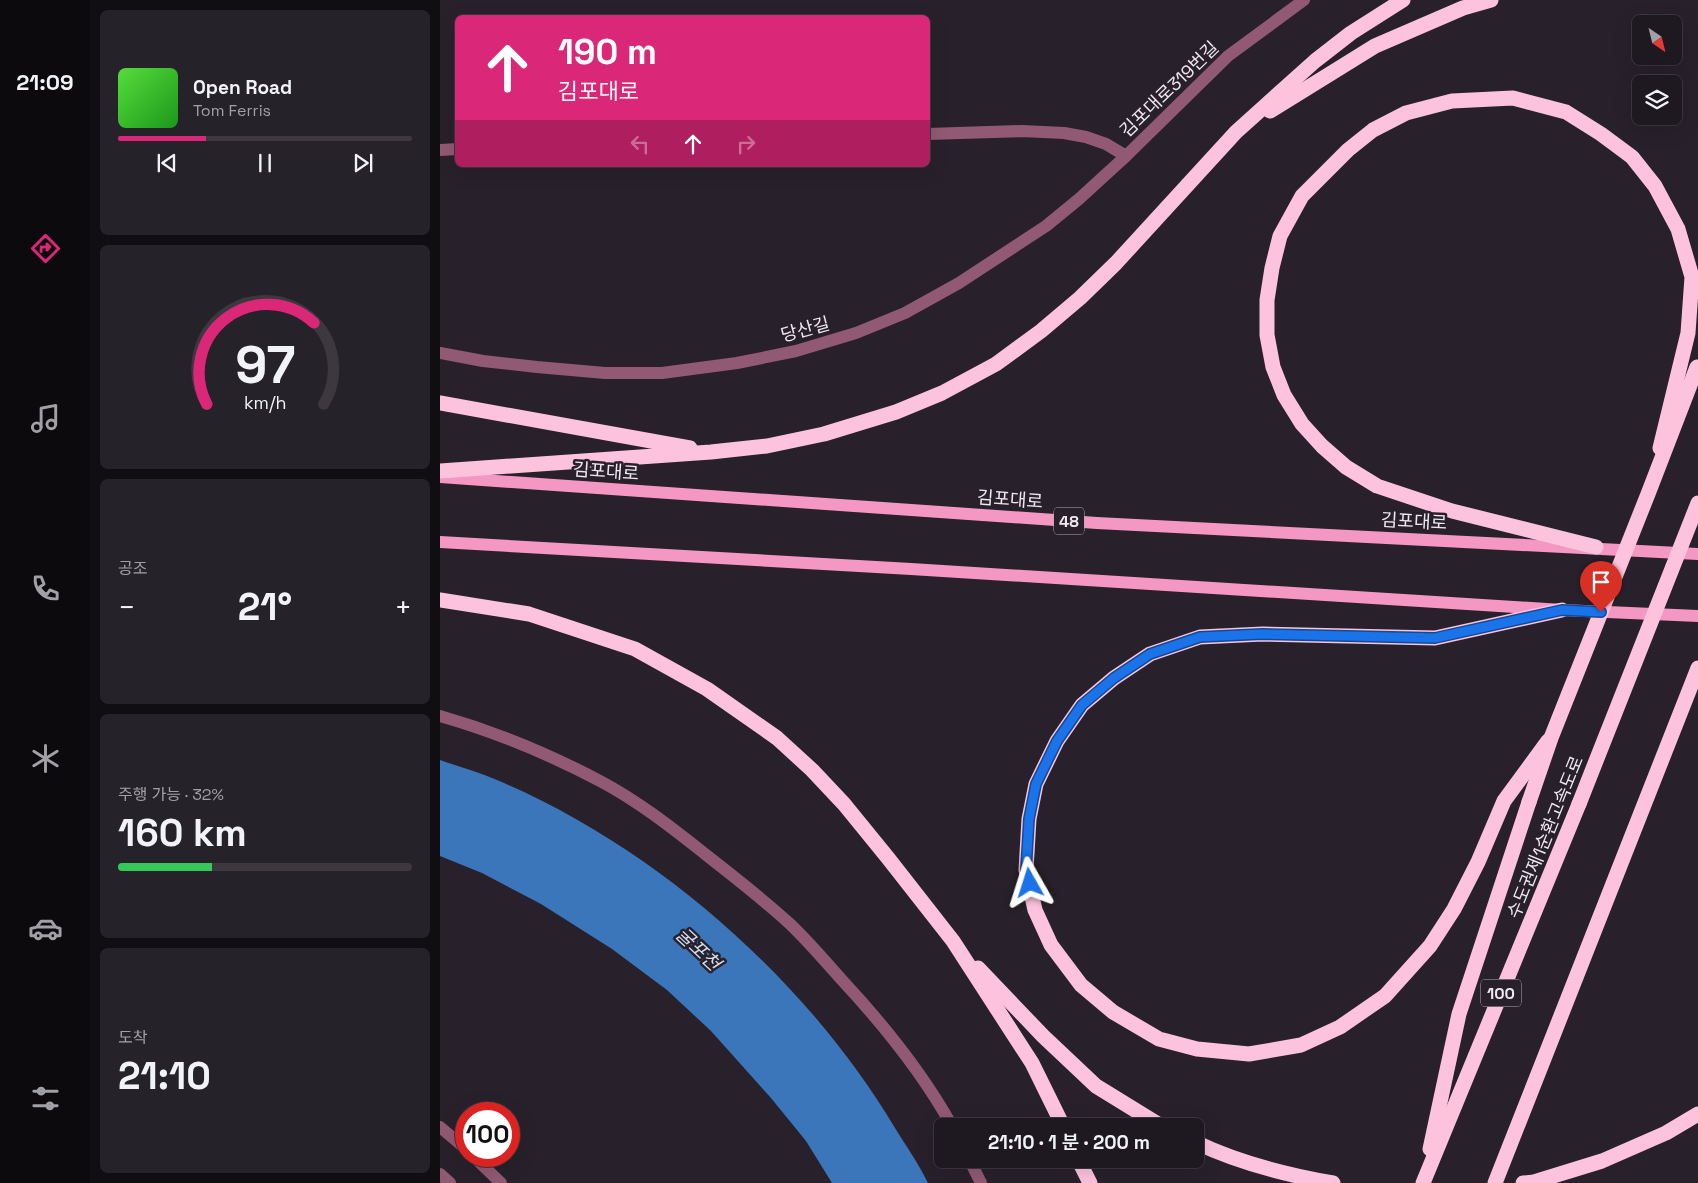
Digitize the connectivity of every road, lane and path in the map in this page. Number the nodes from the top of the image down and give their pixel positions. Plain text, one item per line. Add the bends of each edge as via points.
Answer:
1 (1304, 0) edge
2 (1403, 0) edge
3 (1491, 0) edge
4 (1236, 132) junction
5 (930, 134) edge
6 (455, 149) edge
7 (440, 150) edge
8 (1126, 156) junction
9 (440, 353) edge
10 (1698, 366) edge
11 (440, 403) edge
12 (711, 452) junction
13 (440, 472) edge
14 (440, 477) edge
15 (1648, 494) junction
16 (1698, 503) edge
17 (440, 542) edge
18 (1596, 547) junction
19 (1698, 554) edge
20 (440, 600) edge
21 (1562, 610) junction
22 (1698, 616) edge
23 (1698, 668) edge
24 (440, 716) edge
25 (1551, 738) junction
26 (953, 941) junction
27 (1698, 1114) edge
28 (947, 1118) edge
29 (1059, 1118) edge
30 (1148, 1118) edge
31 (440, 1127) edge
32 (455, 1140) edge
33 (1204, 1146) edge
34 (485, 1167) edge
35 (974, 1168) edge
36 (1082, 1168) edge
37 (440, 1174) edge
38 (1496, 1181) edge
39 (450, 1183) edge
40 (501, 1183) edge
41 (981, 1183) edge
42 (1090, 1183) edge
43 (1333, 1183) edge
44 (1423, 1183) edge
45 (1523, 1183) edge

1 - 8 street, 김포대로319번길 via 1228,56
2 - 4 highway via 1351,32
3 - 4 highway via 1463,8 1375,46
4 - 12 highway via 1080,298 996,364 942,394 896,412 824,434 767,446
5 - 8 street, 김포대로319번길 via 1064,132 1106,144
6 - 7 street
8 - 9 street, 당산길 via 1046,226 959,283 905,313 796,352 662,373 605,373 537,367
10 - 15 highway, bridge
11 - 12 highway
12 - 13 highway
14 - 18 main road, 김포대로 / 48 via 1096,523
15 - 18 highway, bridge via 1688,333 1692,277 1678,230 1655,186 1632,157 1566,112 1513,98 1452,101 1406,113 1373,130 1348,150 1302,196 1280,236 1272,268 1267,300 1267,335 1273,367 1284,395 1302,424 1346,467 1377,486 1452,511
15 - 25 highway, bridge
16 - 44 highway, 수도권제1순환고속도로 / 100, bridge via 1579,804
17 - 21 main road
18 - 19 main road, 김포대로 / 48
20 - 26 highway via 529,614 635,649 707,689 777,738 812,770 844,804
21 - 22 main road
21 - 25 highway via 1435,638 1245,634 1200,637 1150,654 1082,705 1057,741 1036,784 1029,819 1026,870 1036,910 1051,945 1081,985 1113,1012 1159,1039 1198,1050 1249,1054 1300,1045 1340,1027 1385,996 1430,946 1478,862 1504,801
23 - 38 highway
24 - 28 street via 523,744 601,782 655,816 730,874 804,937 873,1014 917,1069
25 - 44 highway, bridge via 1459,1014
26 - 29 highway via 1032,1063
26 - 30 highway via 1043,1036 1096,1086
27 - 45 highway via 1666,1133 1602,1161
31 - 32 street
33 - 43 highway via 1294,1176
34 - 40 street
35 - 41 street
36 - 42 highway
37 - 39 street

